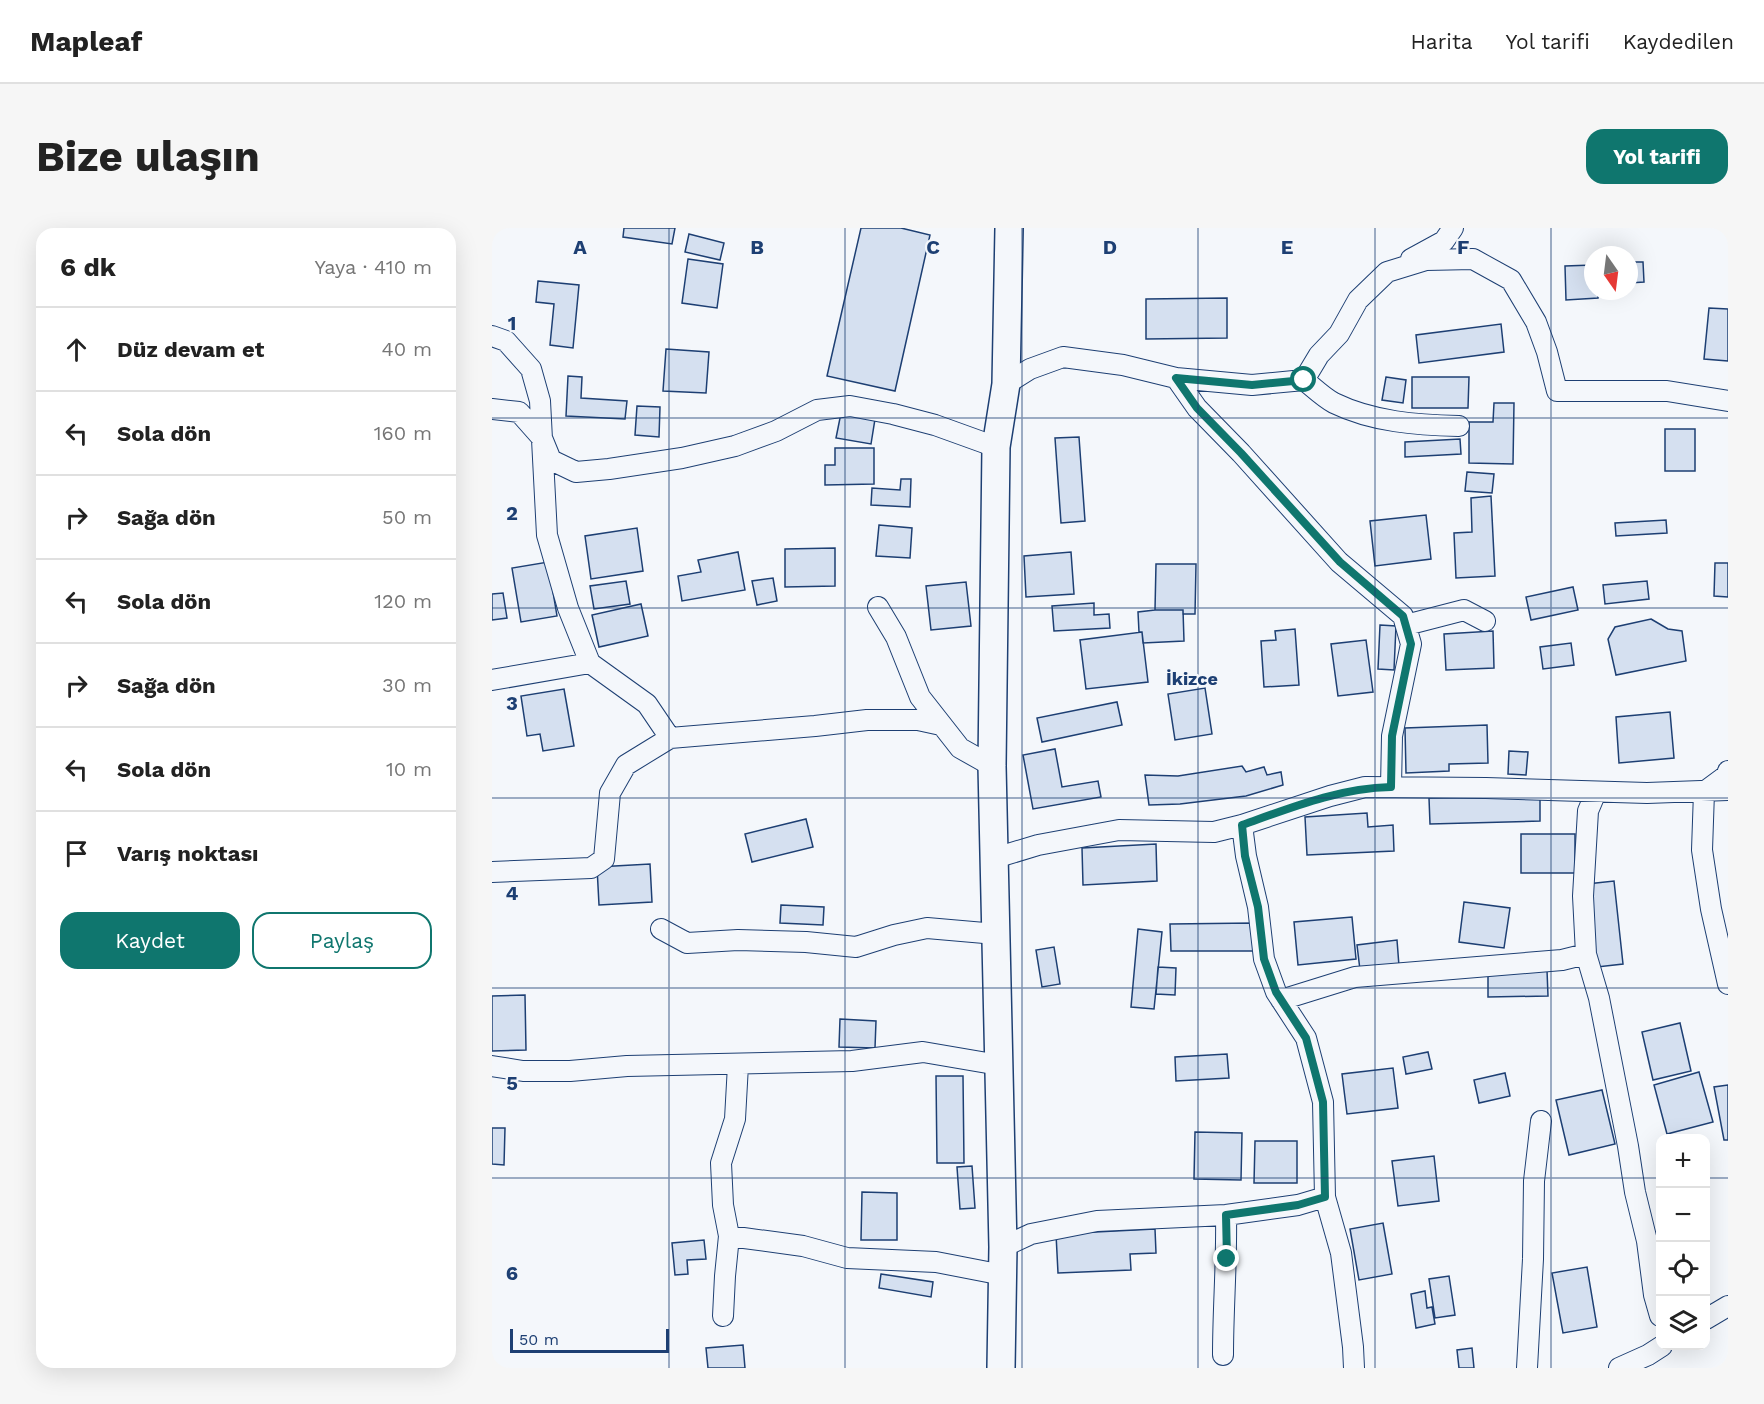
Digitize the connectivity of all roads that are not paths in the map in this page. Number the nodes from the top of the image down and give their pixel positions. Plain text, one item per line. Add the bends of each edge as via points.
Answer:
1 (1453, 228) edge
2 (1004, 230) edge
3 (1388, 272) junction
4 (492, 336) edge
5 (1176, 378) junction
6 (1304, 380) junction
7 (1006, 384) junction
8 (1728, 401) edge
9 (492, 409) edge
10 (1459, 426) dead end
11 (542, 438) junction
12 (996, 447) junction
13 (878, 607) dead end
14 (1485, 621) dead end
15 (1406, 625) junction
16 (590, 663) junction
17 (492, 680) edge
18 (941, 725) junction
19 (670, 738) junction
20 (992, 766) junction
21 (1728, 771) edge
22 (1391, 787) junction
23 (1728, 790) edge
24 (1596, 792) junction
25 (1704, 792) junction
26 (1242, 825) junction
27 (995, 858) junction
28 (492, 872) edge
29 (661, 929) dead end
30 (996, 934) junction
31 (1586, 954) junction
32 (1728, 984) edge
33 (1281, 1000) junction
34 (738, 1065) junction
35 (999, 1065) junction
36 (492, 1066) edge
37 (1541, 1121) dead end
38 (1325, 1197) junction
39 (1226, 1215) junction
40 (729, 1236) junction
41 (1003, 1248) junction
42 (1003, 1275) junction
43 (1656, 1302) edge
44 (1728, 1306) edge
45 (723, 1316) dead end
46 (1710, 1317) edge
47 (1656, 1350) edge
48 (1223, 1355) dead end
49 (1001, 1368) edge
50 (1354, 1368) edge
51 (1527, 1368) edge
52 (1619, 1368) edge

1 - 3 street via 1444,242
2 - 7 main road
3 - 6 street via 1358,300 1339,334 1319,355
3 - 8 street via 1426,260 1473,259 1512,280 1536,322 1557,391 1667,391
4 - 11 street via 506,341 531,369 540,401
5 - 6 street via 1252,385
5 - 7 street via 1123,365 1063,357 1030,369
5 - 15 street via 1197,408 1340,562 1403,616
6 - 10 street via 1333,402 1377,417 1418,425
7 - 12 main road
9 - 11 street via 519,412
11 - 12 street via 551,460 576,472 609,469 735,446 817,410 850,406 935,424
11 - 16 street via 547,536 568,608
12 - 20 main road
13 - 18 street via 896,637 920,697
14 - 15 street via 1464,610
15 - 22 street via 1411,644 1392,736
16 - 17 street
16 - 19 street via 647,704
18 - 19 street via 918,720 867,720
18 - 20 street via 960,748
19 - 28 street via 626,765 610,793 604,860 591,868
20 - 27 main road
21 - 25 street
22 - 24 street
22 - 26 street via 1365,787
23 - 25 street
24 - 25 street
24 - 31 street via 1588,811 1583,896
25 - 32 street via 1702,850
26 - 27 street via 1214,831 1119,830 1038,845
26 - 33 street via 1264,959
27 - 30 main road
29 - 30 street via 687,944 738,940 856,947 927,928
30 - 35 main road
31 - 33 street via 1562,960 1355,977
31 - 43 street via 1599,998
33 - 38 street via 1306,1038 1323,1102
34 - 35 street via 852,1061 923,1052
34 - 36 street via 570,1071
34 - 40 street via 735,1119 721,1163
35 - 41 main road
37 - 51 street via 1534,1181
38 - 39 street via 1298,1205
38 - 50 street via 1341,1253
39 - 41 street via 1097,1221 1031,1234
39 - 48 street
40 - 42 street via 803,1246 847,1258 936,1262
40 - 45 street
41 - 42 main road
42 - 49 main road
44 - 46 street
47 - 52 street

